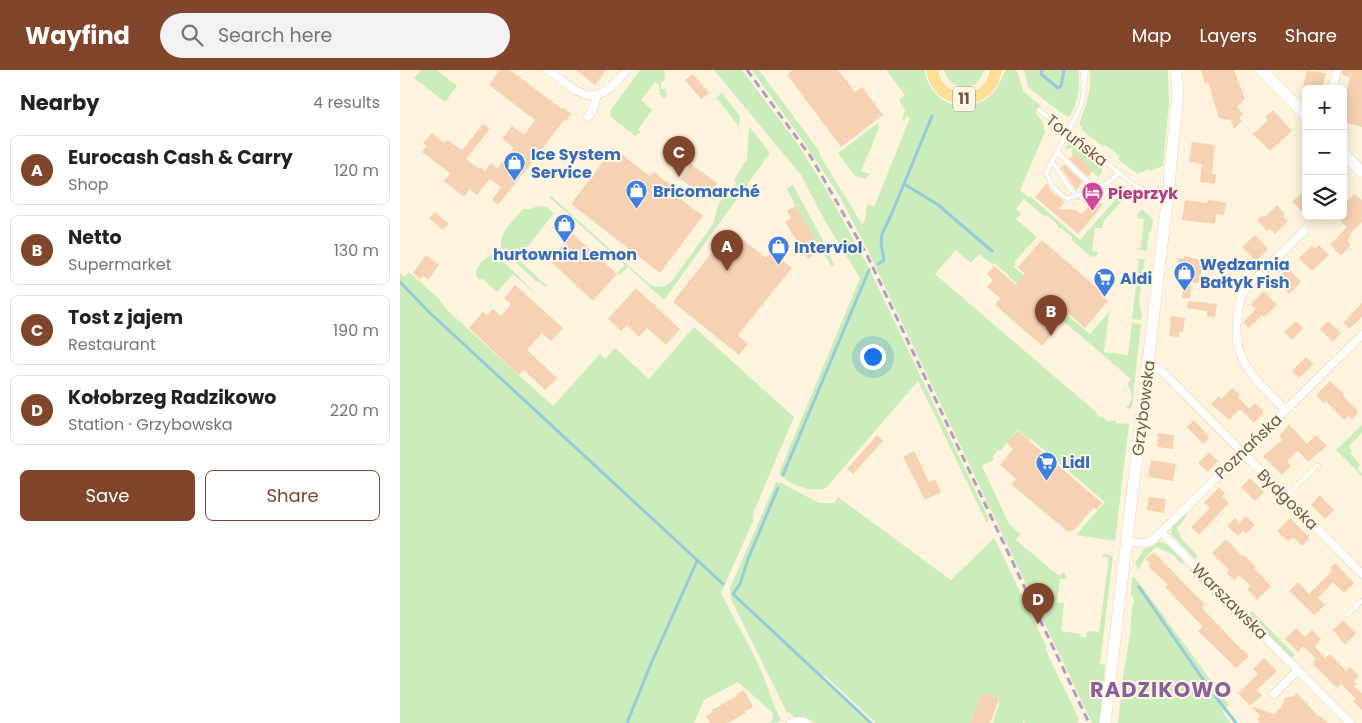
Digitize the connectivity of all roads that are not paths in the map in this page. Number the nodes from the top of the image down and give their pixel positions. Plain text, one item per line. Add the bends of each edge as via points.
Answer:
1 (548, 70) edge
2 (626, 70) edge
3 (932, 70) edge
4 (996, 70) edge
5 (1082, 70) edge
6 (1086, 70) edge
7 (1176, 70) edge
8 (1184, 70) edge
9 (1262, 70) edge
10 (1337, 70) edge
11 (1085, 83) junction
12 (1333, 85) edge
13 (1178, 92) junction
14 (597, 95) junction
15 (1039, 110) dead end
16 (1302, 111) edge
17 (588, 117) dead end
18 (1067, 132) junction
19 (1057, 152) junction
20 (1347, 157) edge
21 (1052, 161) junction
22 (1362, 172) edge
23 (1119, 173) junction
24 (1095, 189) junction
25 (1168, 194) junction
26 (1078, 196) junction
27 (1304, 231) dead end
28 (1362, 334) edge
29 (1148, 366) junction
30 (1285, 410) junction
31 (1241, 452) junction
32 (1318, 466) dead end
33 (1285, 496) junction
34 (1161, 532) junction
35 (1127, 542) junction
36 (1362, 574) edge
37 (1362, 602) edge
38 (1348, 615) dead end
39 (1298, 670) junction
40 (1274, 694) dead end
41 (791, 723) edge
42 (806, 723) edge
43 (1105, 723) edge
44 (1349, 723) edge

1 - 14 street via 579,93
2 - 14 street via 614,85
3 - 4 main road, 11 via 941,90 963,99 986,90
5 - 11 lane
6 - 11 lane
7 - 13 street, Grzybowska
8 - 13 street, Grzybowska
9 - 16 street
10 - 12 street
11 - 18 lane via 1080,108
13 - 25 street, Grzybowska
14 - 17 street
15 - 18 lane, Toruńska
18 - 19 lane
18 - 23 lane, Toruńska
19 - 21 lane
19 - 24 lane
20 - 22 street
21 - 26 lane
21 - 26 lane via 1046,173 1054,188 1067,199
23 - 24 lane
23 - 25 lane, Toruńska via 1143,190
24 - 26 lane
25 - 29 street, Grzybowska
27 - 30 street via 1246,288 1241,295 1237,320 1236,340 1241,358 1250,373
28 - 30 street, Poznańska
29 - 31 street, Bydgoska via 1166,375
29 - 35 street, Grzybowska
30 - 31 street, Poznańska
31 - 33 street, Bydgoska
31 - 34 street, Poznańska
32 - 33 lane
33 - 36 street, Bydgoska
34 - 35 street, Poznańska via 1151,542
34 - 39 street, Warszawska
35 - 43 street, Grzybowska
37 - 38 lane
39 - 40 street
39 - 44 street, Warszawska
41 - 42 street

